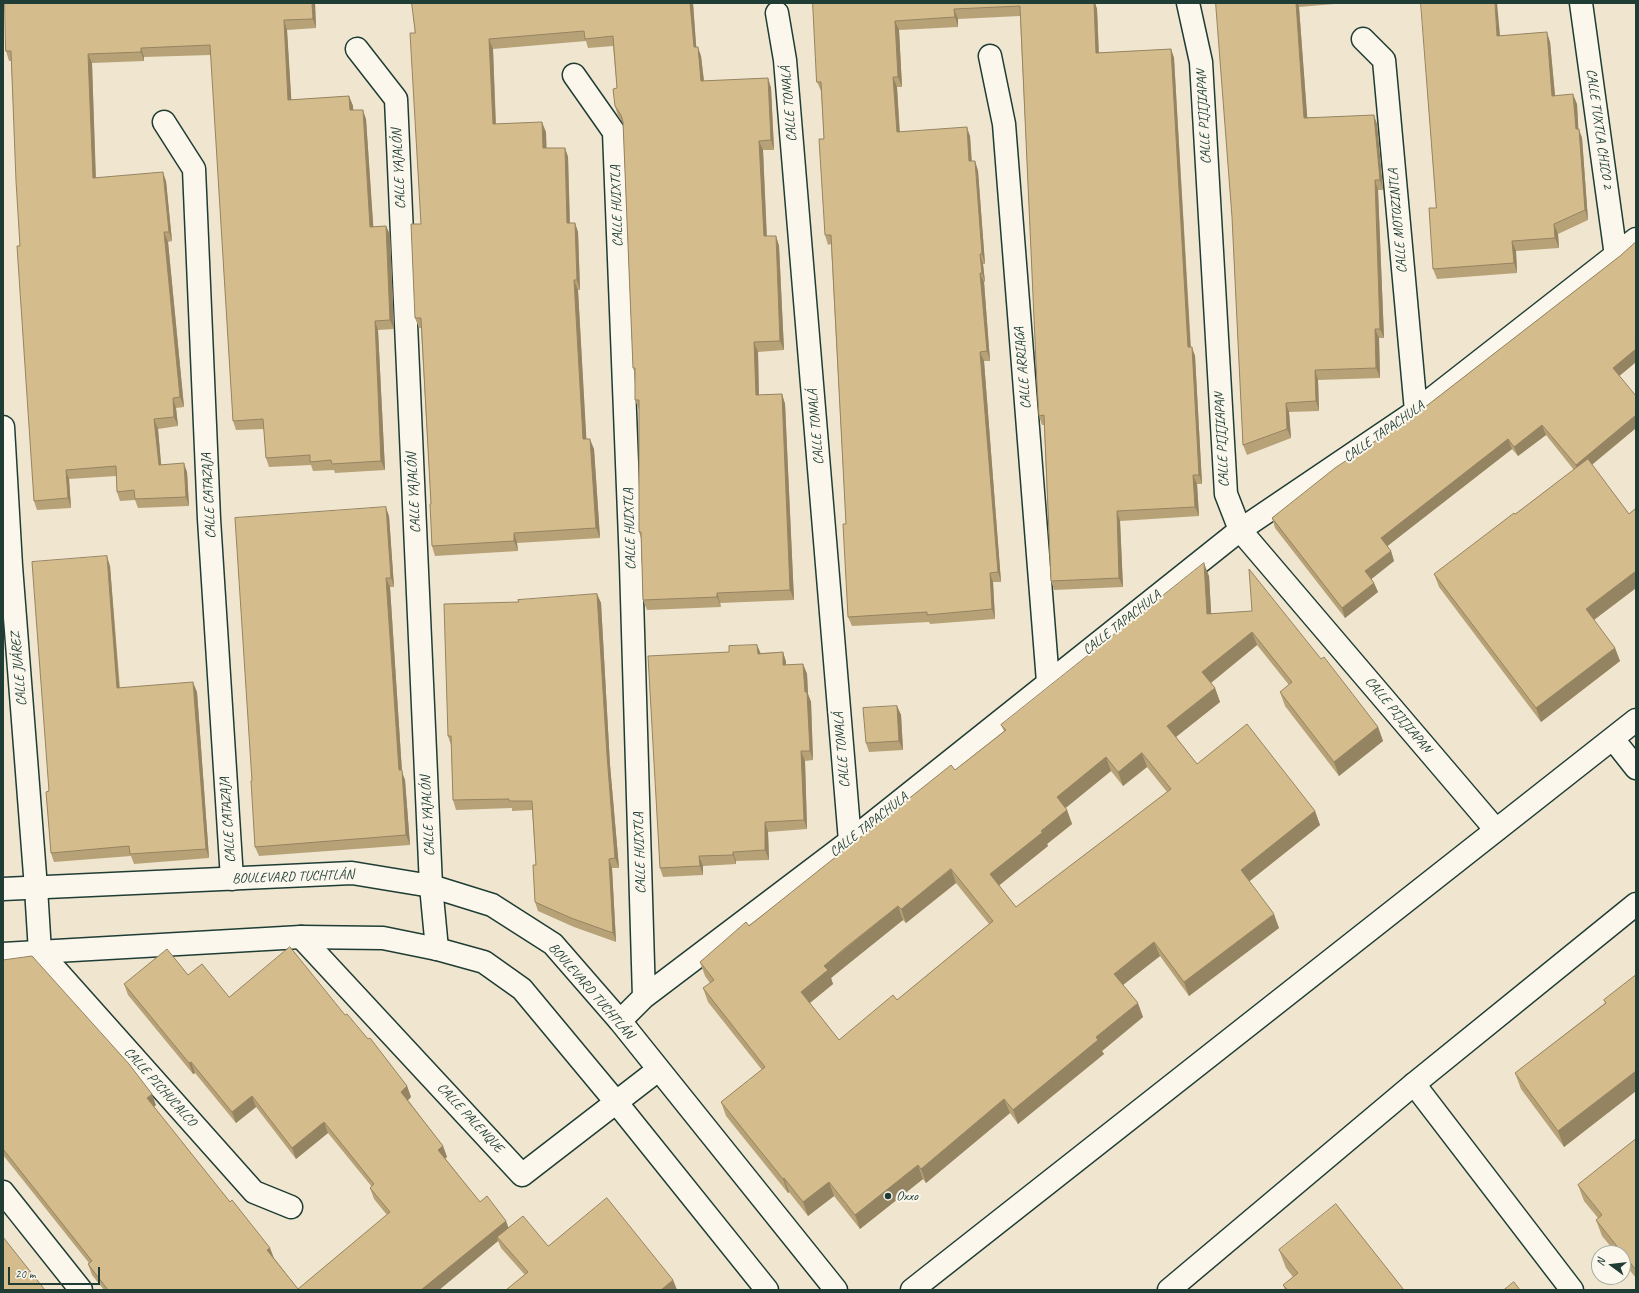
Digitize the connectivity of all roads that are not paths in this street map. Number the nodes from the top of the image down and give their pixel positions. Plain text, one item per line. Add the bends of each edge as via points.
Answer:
1 (1188, 3) edge
2 (1581, 3) edge
3 (777, 13) dead end
4 (1363, 39) dead end
5 (357, 49) dead end
6 (990, 56) dead end
7 (574, 75) dead end
8 (164, 122) dead end
9 (1636, 239) edge
10 (1616, 256) junction
11 (1416, 411) junction
12 (3, 427) edge
13 (1240, 530) junction
14 (1048, 682) junction
15 (1636, 720) edge
16 (1613, 738) junction
17 (1636, 768) edge
18 (1496, 830) junction
19 (850, 841) junction
20 (232, 879) junction
21 (432, 886) junction
22 (36, 888) junction
23 (3, 889) edge
24 (1636, 904) edge
25 (301, 937) junction
26 (438, 950) junction
27 (40, 952) junction
28 (3, 954) edge
29 (644, 997) junction
30 (620, 1021) junction
31 (658, 1070) junction
32 (1414, 1084) junction
33 (616, 1102) junction
34 (3, 1192) edge
35 (291, 1207) dead end
36 (81, 1290) edge
37 (767, 1290) edge
38 (836, 1290) edge
39 (912, 1290) edge
40 (1169, 1290) edge
41 (1572, 1290) edge

1 - 13 street, CALLE PIJIJIAPAN via 1201,62 1226,494
2 - 10 street, CALLE TUXTLA CHICO 2
3 - 19 street, CALLE TONALÁ via 785,60
4 - 11 street, CALLE MOTOZINTLA via 1384,60
5 - 21 street, CALLE YAJALÓN via 396,98
6 - 14 street, CALLE ARRIAGA via 1004,124
7 - 29 street, CALLE HUIXTLA via 614,132
8 - 20 street, CALLE CATAZAJA via 194,169 209,519
9 - 10 street, CALLE TAPACHULA
10 - 11 street, CALLE TAPACHULA
11 - 13 street, CALLE TAPACHULA
12 - 22 street, CALLE JUÁREZ
13 - 14 street, CALLE TAPACHULA
13 - 18 street, CALLE PIJIJIAPAN
14 - 19 street, CALLE TAPACHULA
15 - 16 street
16 - 17 street
16 - 18 street
18 - 39 street
19 - 29 street, CALLE TAPACHULA
20 - 21 street, BOULEVARD TUCHTLÁN via 352,873
20 - 22 street, BOULEVARD TUCHTLÁN
21 - 26 street, CALLE YAJALÓN
21 - 30 street, BOULEVARD TUCHTLÁN via 492,905 553,944
22 - 23 street, BOULEVARD TUCHTLÁN
22 - 27 street, CALLE JUÁREZ
24 - 32 street
25 - 26 street via 383,938
25 - 27 street
25 - 33 street, CALLE PALENQUE via 522,1174
26 - 33 street via 484,962 522,989
27 - 28 street
27 - 35 street, CALLE PICHUCALCO via 254,1192
29 - 30 street, CALLE TAPACHULA
30 - 31 street, BOULEVARD TUCHTLÁN
31 - 33 street, CALLE PALENQUE
31 - 38 street, BOULEVARD TUCHTLÁN
32 - 40 street
32 - 41 street
33 - 37 street
34 - 36 street

